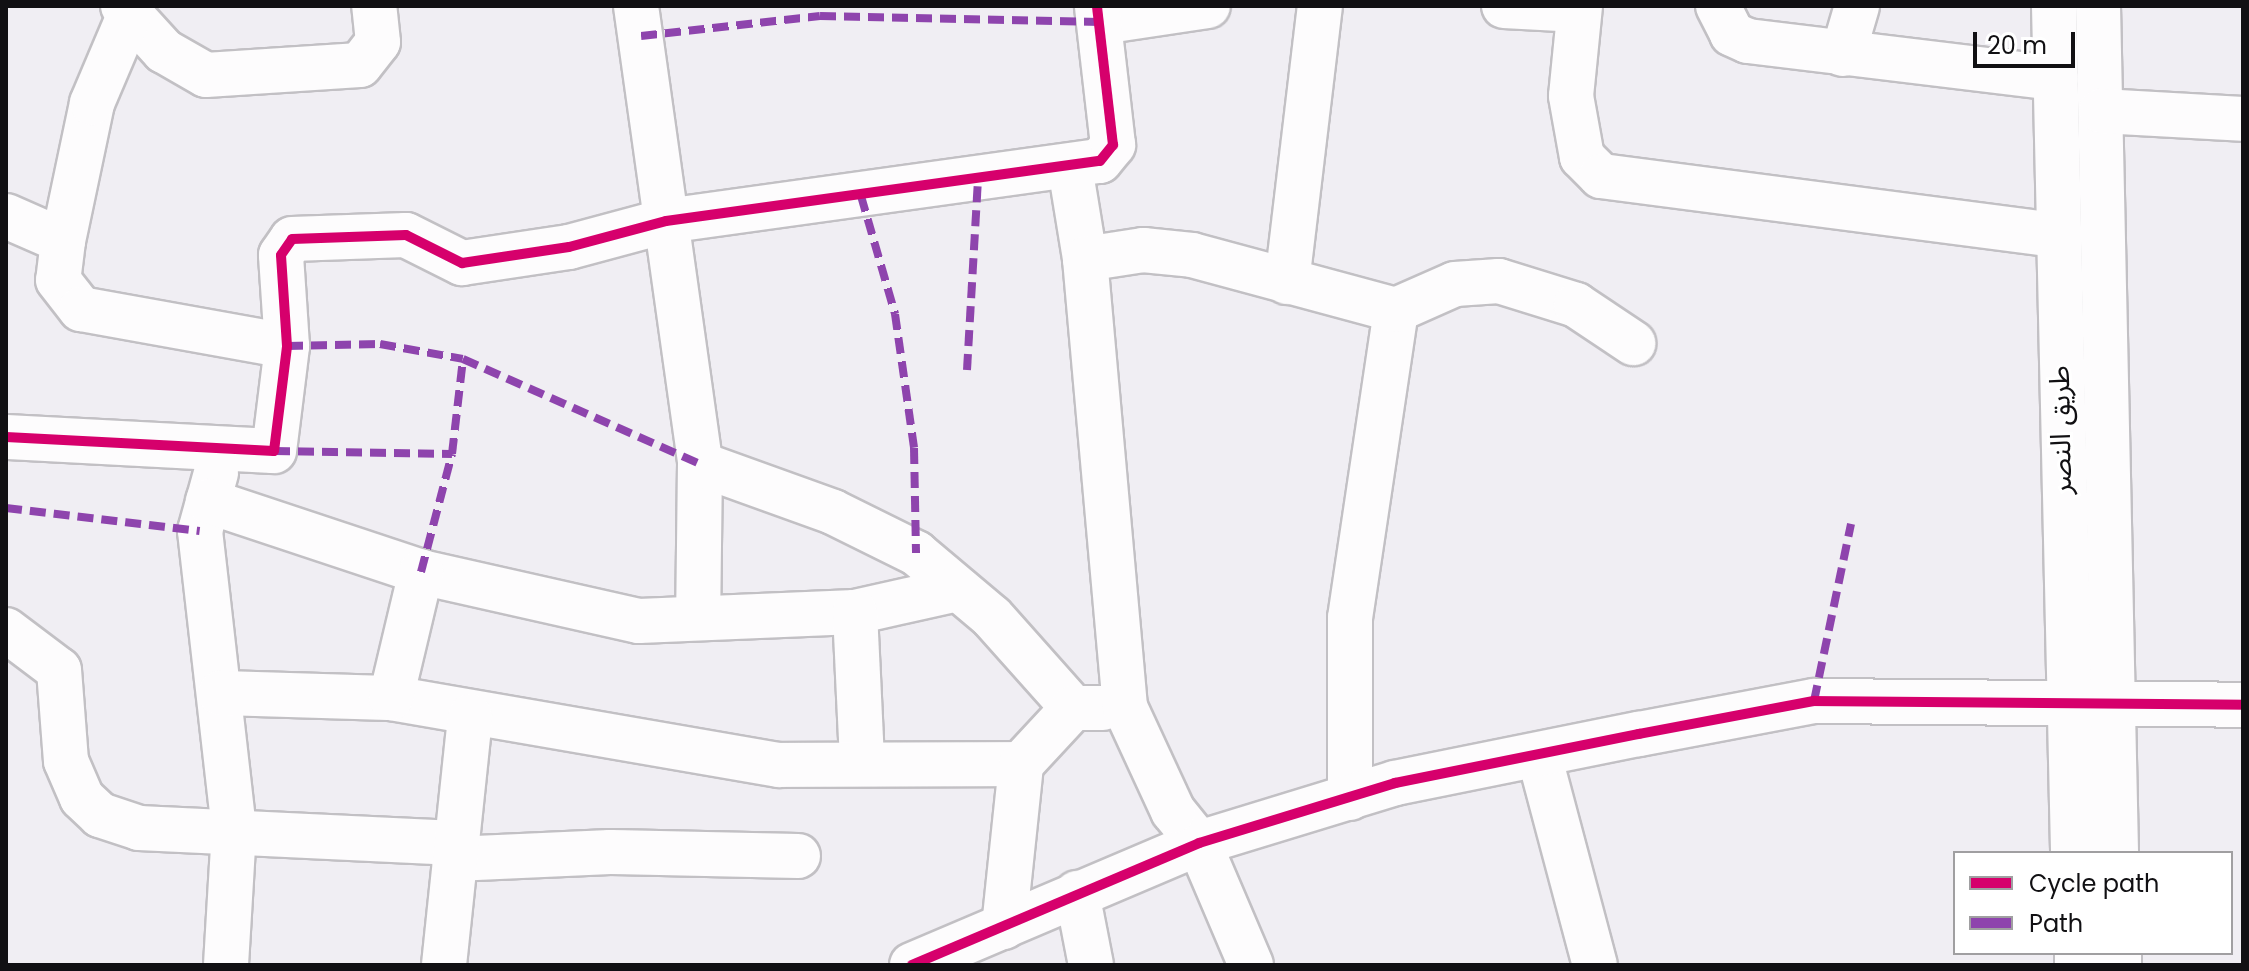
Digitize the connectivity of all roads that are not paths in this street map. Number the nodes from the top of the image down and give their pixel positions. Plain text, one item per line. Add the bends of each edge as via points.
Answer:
1 (374, 6) edge
2 (636, 6) edge
3 (1208, 6) edge
4 (1320, 6) edge
5 (1504, 6) edge
6 (1718, 6) edge
7 (1857, 6) edge
8 (2054, 6) edge
9 (2098, 6) edge
10 (1580, 8) edge
11 (126, 11) edge
12 (1099, 14) edge
13 (1843, 54) junction
14 (2056, 78) junction
15 (2101, 111) junction
16 (2243, 119) edge
17 (1070, 167) junction
18 (6, 216) edge
19 (666, 221) junction
20 (2056, 235) junction
21 (63, 241) junction
22 (1085, 259) junction
23 (1287, 282) junction
24 (1396, 310) junction
25 (1633, 343) dead end
26 (287, 346) junction
27 (6, 437) edge
28 (224, 448) junction
29 (700, 464) junction
30 (208, 501) junction
31 (421, 572) junction
32 (957, 589) junction
33 (855, 612) junction
34 (698, 618) junction
35 (6, 630) edge
36 (220, 693) junction
37 (391, 698) junction
38 (2068, 703) junction
39 (2113, 704) junction
40 (2243, 705) edge
41 (1125, 707) junction
42 (1073, 708) junction
43 (470, 716) junction
44 (1539, 755) junction
45 (862, 763) junction
46 (1021, 764) junction
47 (1350, 798) junction
48 (234, 830) junction
49 (1199, 843) junction
50 (455, 851) junction
51 (2073, 851) edge
52 (2116, 851) edge
53 (798, 856) dead end
54 (1077, 893) junction
55 (1004, 927) junction
56 (445, 964) edge
57 (226, 965) edge
58 (912, 965) edge
59 (1091, 965) edge
60 (1251, 965) edge
61 (1595, 965) edge

1 - 11 street via 378,42 360,65 206,75 164,51
2 - 19 street
3 - 12 street
4 - 23 street
5 - 10 street
6 - 13 street via 1732,34 1748,41
7 - 13 street
8 - 14 street, طريق النصر
9 - 15 street, طريق النصر
10 - 20 street via 1571,96 1582,157 1601,176
11 - 21 street via 88,118
12 - 17 street via 1112,150
13 - 14 street
14 - 20 street, طريق النصر
15 - 16 street
15 - 39 street, طريق النصر
17 - 19 street
17 - 22 street
18 - 21 street
19 - 26 street via 569,247 462,263 406,235 292,239 281,255
19 - 29 street
20 - 38 street, طريق النصر
21 - 26 street via 58,280 81,309
22 - 23 street via 1143,250 1192,255
22 - 41 street
23 - 24 street
24 - 25 street via 1455,284 1499,281 1576,305
24 - 47 street via 1350,618
26 - 28 street via 274,451
27 - 28 street
28 - 30 street
29 - 32 street via 833,512 916,553
29 - 34 street
30 - 31 street
30 - 36 street via 200,531
31 - 34 street via 639,621
31 - 37 street
32 - 33 street
32 - 42 street via 992,617
33 - 34 street
33 - 45 street
35 - 48 street via 59,670 66,761 82,798 100,815 139,828
36 - 37 street
36 - 48 street
37 - 43 street
38 - 39 street
38 - 44 street via 1814,701
38 - 51 street, طريق النصر
39 - 40 street
39 - 52 street, طريق النصر
41 - 42 street
41 - 49 street via 1173,811
42 - 46 street
43 - 45 street via 779,765
43 - 50 street
44 - 47 street
44 - 61 street
45 - 46 street
46 - 55 street
47 - 49 street
48 - 50 street
48 - 57 street
49 - 54 street
49 - 60 street
50 - 53 street
50 - 56 street
54 - 55 street
54 - 59 street
55 - 58 street

